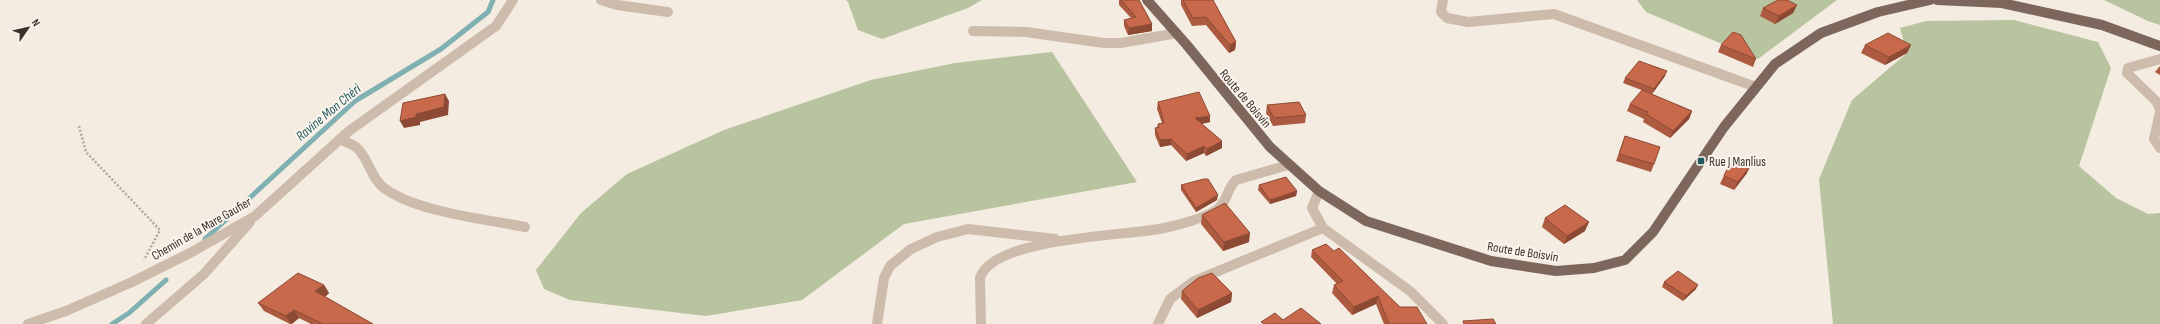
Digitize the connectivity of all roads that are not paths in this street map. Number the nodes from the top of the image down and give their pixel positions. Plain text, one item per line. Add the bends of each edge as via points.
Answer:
1 (513, 0) edge
2 (601, 0) edge
3 (1147, 0) edge
4 (1443, 0) edge
5 (1930, 0) edge
6 (1937, 0) edge
7 (668, 12) dead end
8 (973, 30) dead end
9 (1177, 33) junction
10 (2160, 46) edge
11 (2160, 59) edge
12 (1756, 87) junction
13 (2160, 111) edge
14 (340, 139) junction
15 (2160, 148) edge
16 (1288, 165) junction
17 (1319, 191) junction
18 (255, 216) junction
19 (525, 227) dead end
20 (1323, 228) junction
21 (1071, 241) junction
22 (28, 324) edge
23 (146, 324) edge
24 (877, 324) edge
25 (981, 324) edge
26 (1158, 324) edge
27 (1443, 324) edge

1 - 14 street, Chemin de la Mare Gaufier via 496,26
2 - 7 street via 617,5
3 - 9 main road, Route de Boisvin
4 - 12 street via 1440,11 1447,18 1459,22 1540,13 1554,14
5 - 12 main road, Route de Boisvin via 1878,12 1821,33 1775,64
6 - 10 main road via 2002,3 2102,25
8 - 9 street via 1026,32 1104,43 1121,43
9 - 16 main road, Route de Boisvin via 1260,135
11 - 13 street via 2135,64 2128,68 2127,73 2157,102
12 - 17 main road, Route de Boisvin via 1724,127 1653,232 1625,260 1594,268 1556,271 1491,261 1366,221
13 - 15 street via 2154,139
14 - 18 street, Chemin de la Mare Gaufier
14 - 19 street via 356,147 375,179 384,187 410,201
16 - 17 main road, Route de Boisvin
16 - 21 street via 1236,180 1230,184 1223,204 1218,210 1210,213 1160,229
17 - 20 street via 1312,208
18 - 22 street, Chemin de la Mare Gaufier via 132,282
18 - 23 street via 204,274
20 - 26 street via 1194,281 1170,298
20 - 27 street via 1410,292
21 - 24 street via 968,229 937,236 911,249 890,266 884,278
21 - 25 street via 1010,252 988,263 981,273

